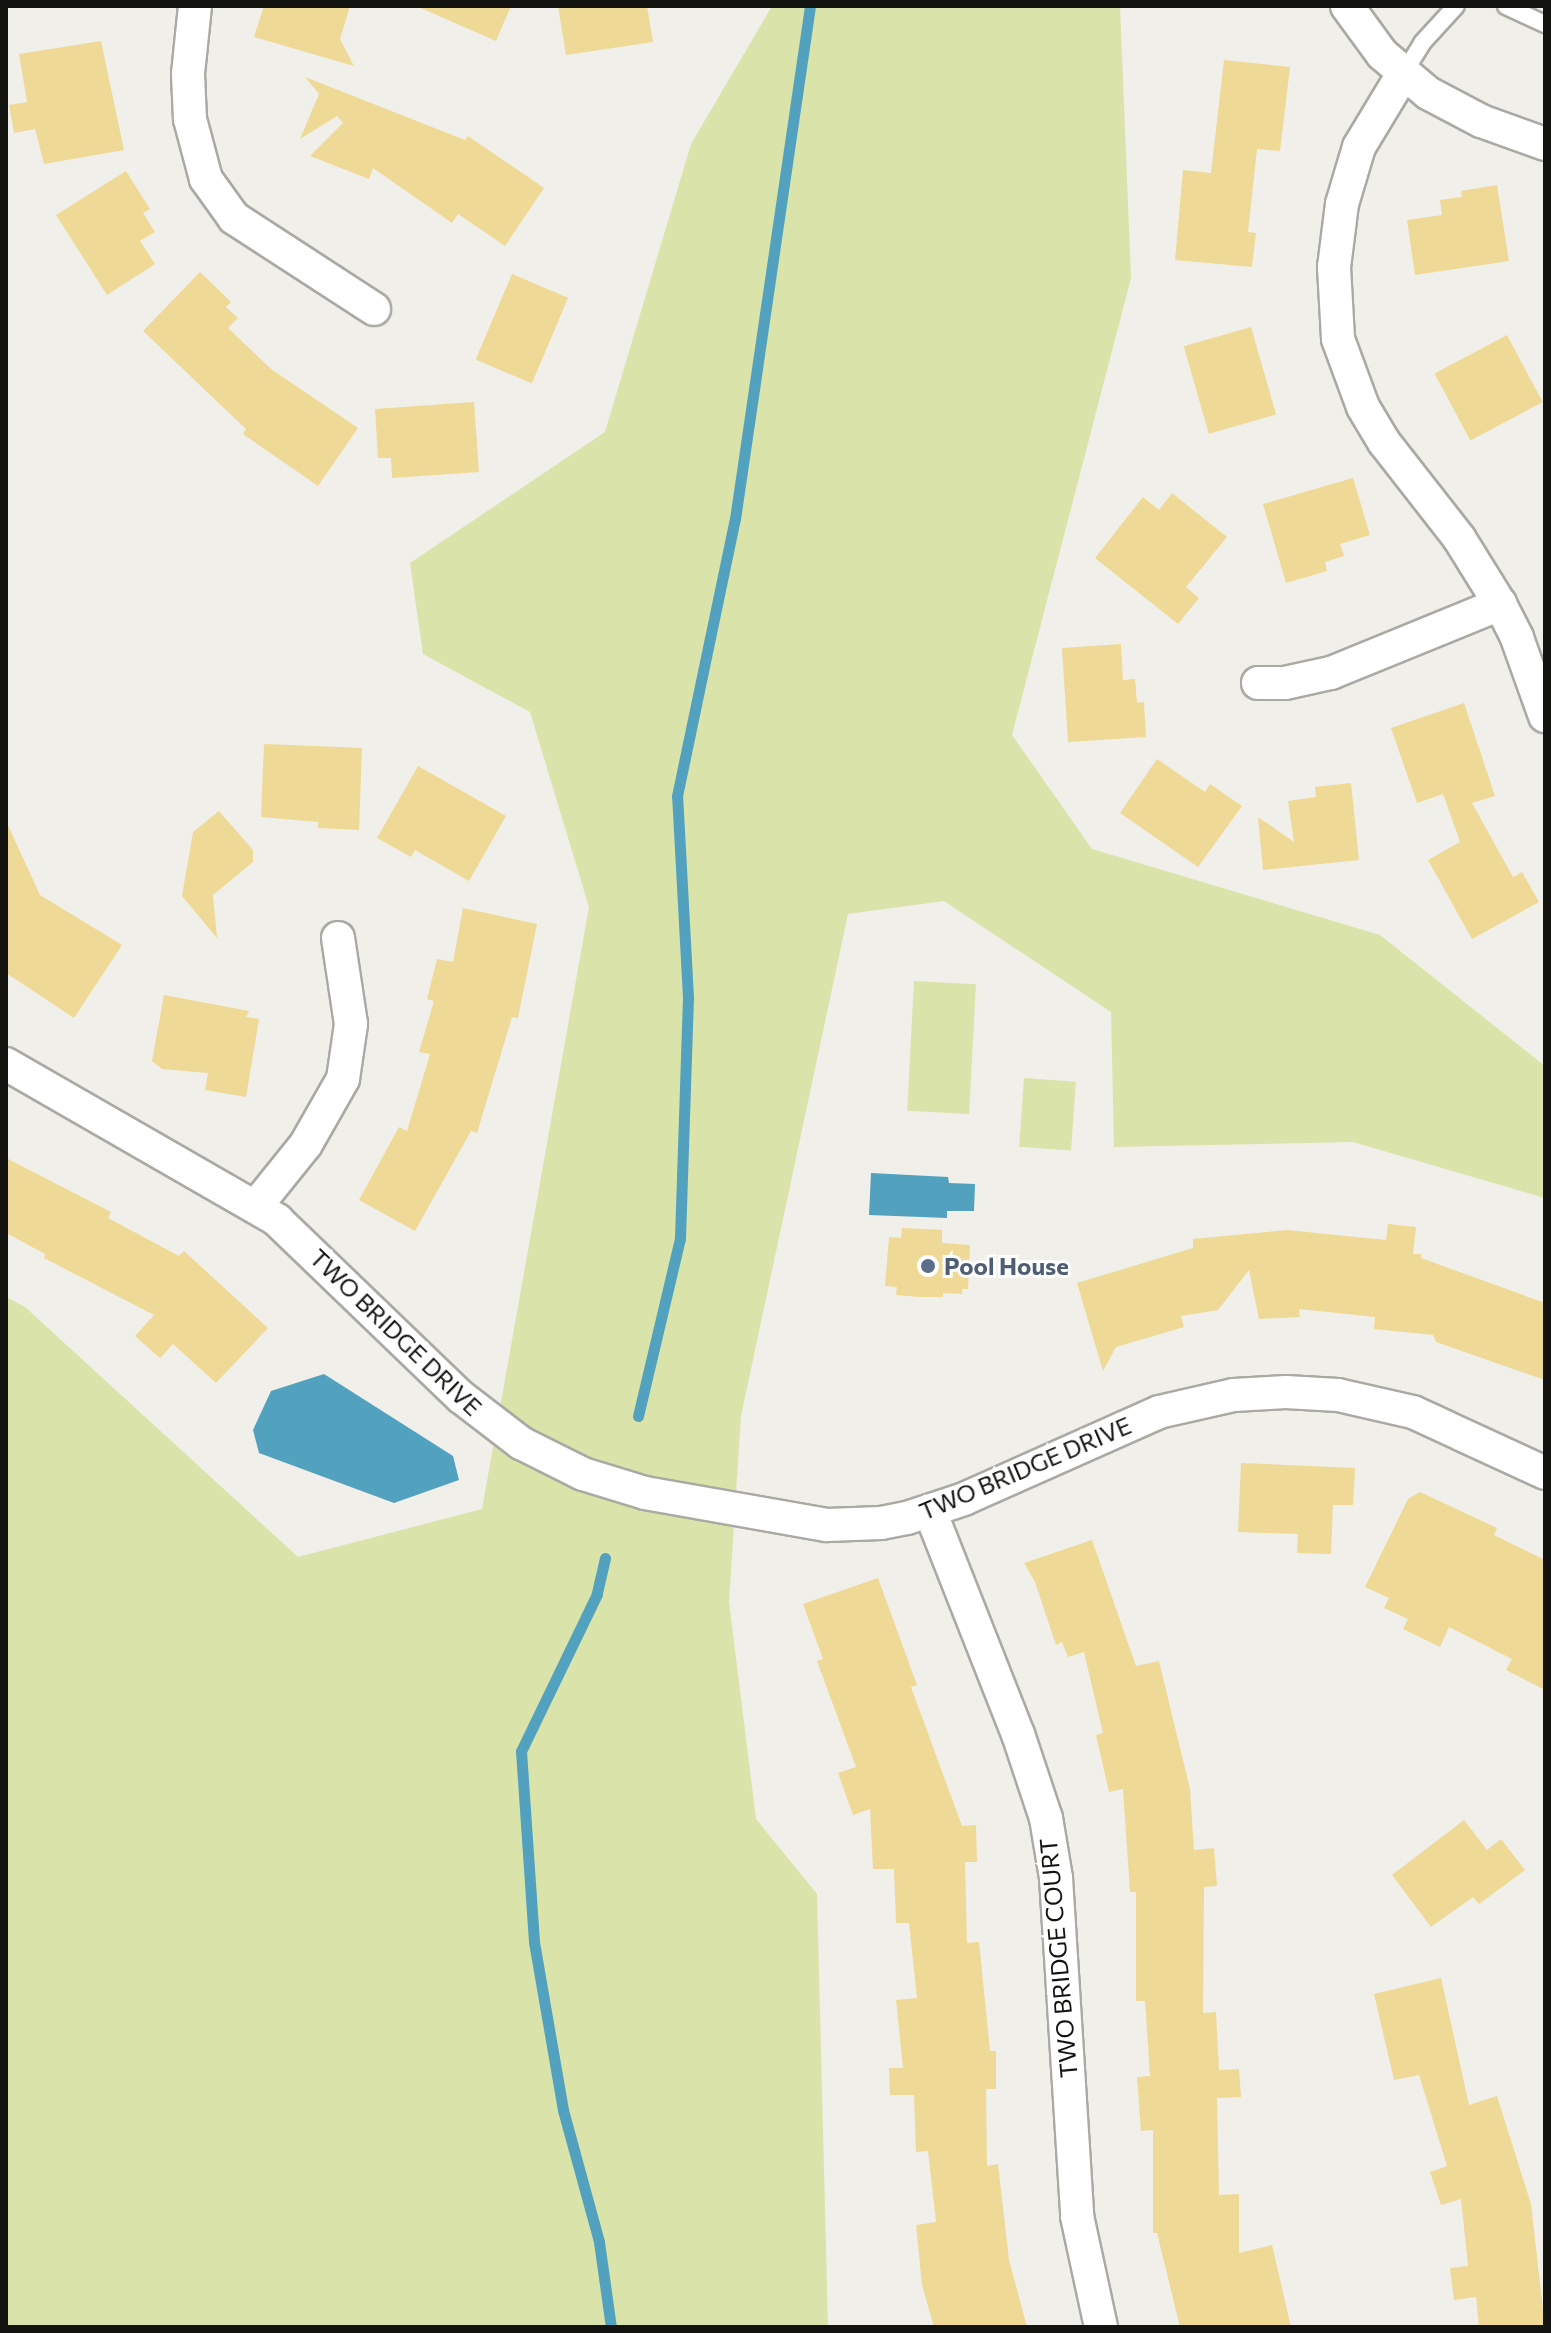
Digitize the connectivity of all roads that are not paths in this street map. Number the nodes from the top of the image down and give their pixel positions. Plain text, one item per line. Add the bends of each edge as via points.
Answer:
1 (195, 6) edge
2 (1347, 6) edge
3 (1456, 6) edge
4 (1506, 6) edge
5 (1545, 24) edge
6 (1403, 74) junction
7 (1545, 144) edge
8 (374, 309) dead end
9 (1500, 604) junction
10 (1258, 683) dead end
11 (1545, 716) edge
12 (338, 938) dead end
13 (6, 1064) edge
14 (257, 1205) junction
15 (1545, 1473) edge
16 (930, 1511) junction
17 (1101, 2327) edge

1 - 8 street via 190,119 206,179 234,218
2 - 6 street
3 - 6 lane via 1422,43
4 - 5 lane
6 - 7 street via 1454,108
6 - 9 street via 1359,147 1345,193 1334,267 1338,339 1363,407 1384,442 1459,538
9 - 10 street via 1331,673
9 - 11 street
12 - 14 street via 351,1024 343,1079 306,1144
13 - 14 street, TWO BRIDGE DRIVE
14 - 16 street, TWO BRIDGE DRIVE via 478,1412 552,1461 645,1493 827,1525 857,1526
15 - 16 street, TWO BRIDGE DRIVE via 1437,1421 1388,1405 1338,1395 1260,1393 1209,1399 1134,1421
16 - 17 street, TWO BRIDGE COURT via 1046,1818 1056,1878 1077,2216

